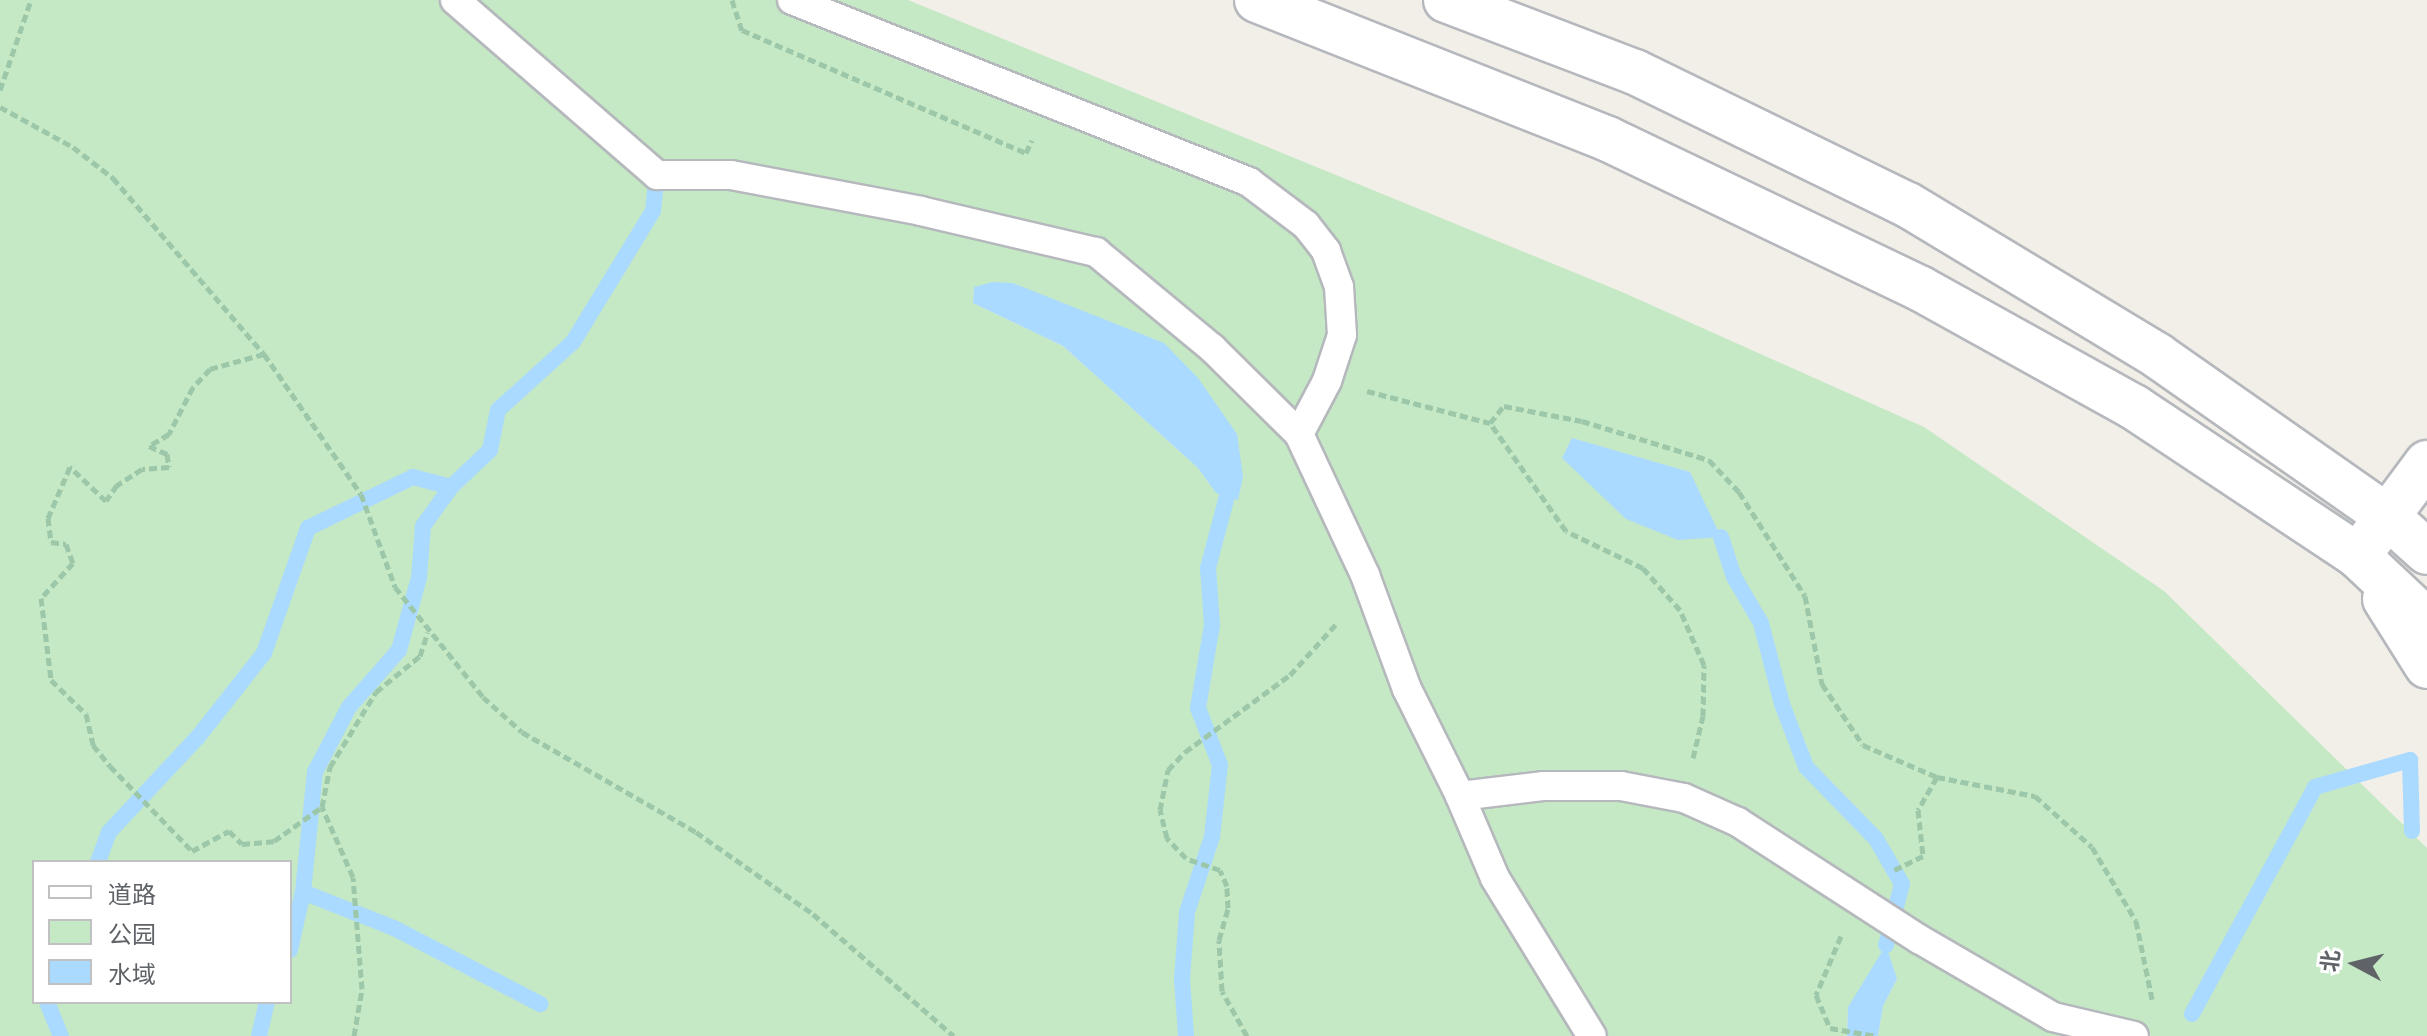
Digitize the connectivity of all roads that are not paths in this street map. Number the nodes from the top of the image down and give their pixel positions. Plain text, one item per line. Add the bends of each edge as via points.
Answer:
1 (455, 0) edge
2 (792, 0) edge
3 (1257, 0) edge
4 (1446, 0) edge
5 (1299, 434) junction
6 (2427, 463) edge
7 (2388, 517) junction
8 (2427, 539) edge
9 (2427, 552) edge
10 (2358, 556) junction
11 (2427, 621) edge
12 (2427, 666) edge
13 (1460, 796) junction
14 (1592, 1036) edge
15 (2134, 1036) edge

1 - 5 lane via 657,175 731,175 1096,252 1212,348
2 - 5 lane via 1249,182 1306,225 1326,251 1339,287 1342,335 1327,381
3 - 10 main road via 1608,139 1921,289 2134,407
4 - 7 main road via 1635,72 1908,205 2158,356
5 - 13 lane via 1365,575 1407,689
6 - 7 main road
7 - 8 main road
7 - 9 main road
7 - 10 main road
10 - 11 main road
10 - 12 main road
13 - 14 lane via 1495,878
13 - 15 lane via 1544,786 1621,786 1684,798 1738,822 1919,939 2053,1017

